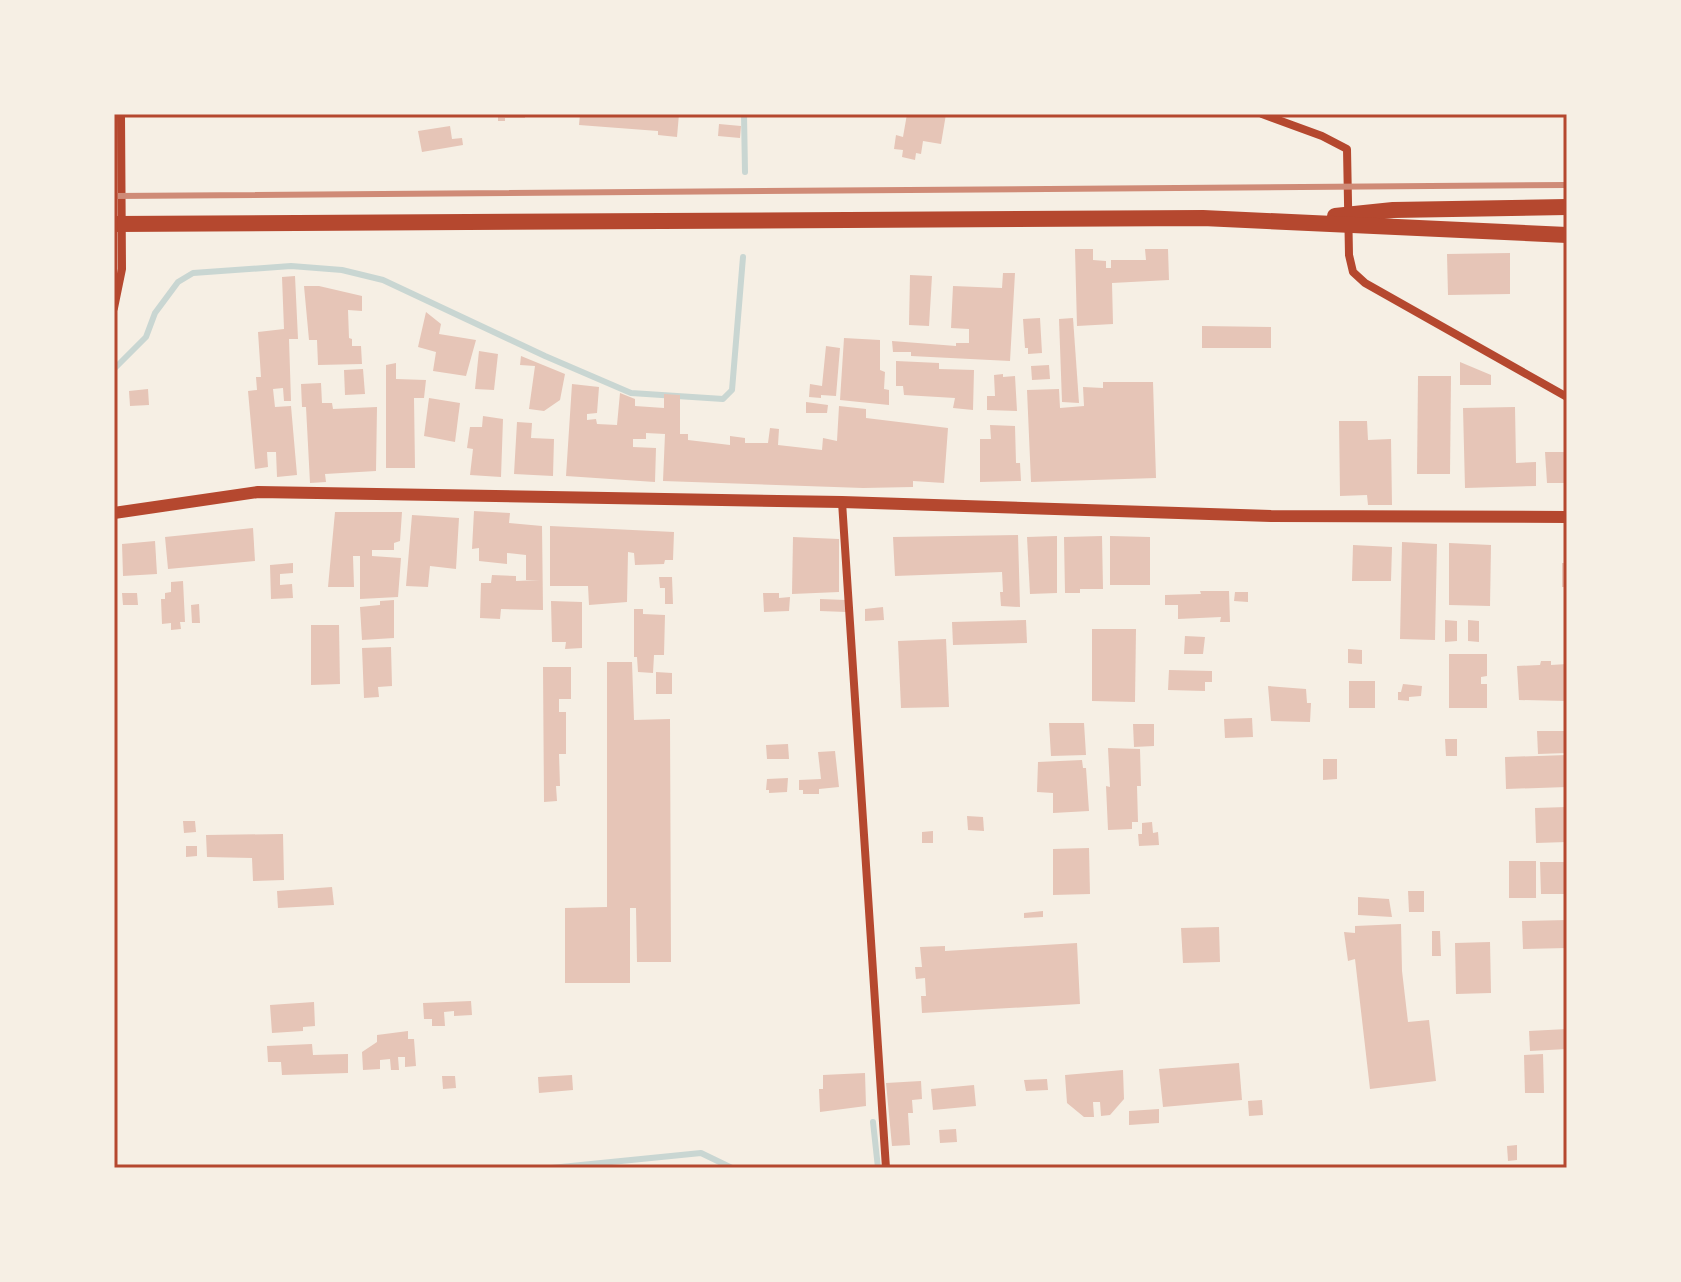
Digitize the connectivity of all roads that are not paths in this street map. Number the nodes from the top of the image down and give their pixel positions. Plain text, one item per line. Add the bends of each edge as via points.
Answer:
1 (121, 114) edge
2 (1262, 114) edge
3 (1567, 207) edge
4 (1282, 221) junction
5 (114, 224) edge
6 (1567, 235) edge
7 (114, 308) edge
8 (1567, 397) edge
9 (842, 502) junction
10 (114, 513) edge
11 (1567, 517) edge
12 (886, 1168) edge

1 - 7 street via 122,269
2 - 8 street via 1347,149 1353,272
3 - 4 highway via 1393,210
4 - 5 highway
4 - 6 highway
9 - 10 main road via 258,492
9 - 11 main road via 1271,516
9 - 12 street

